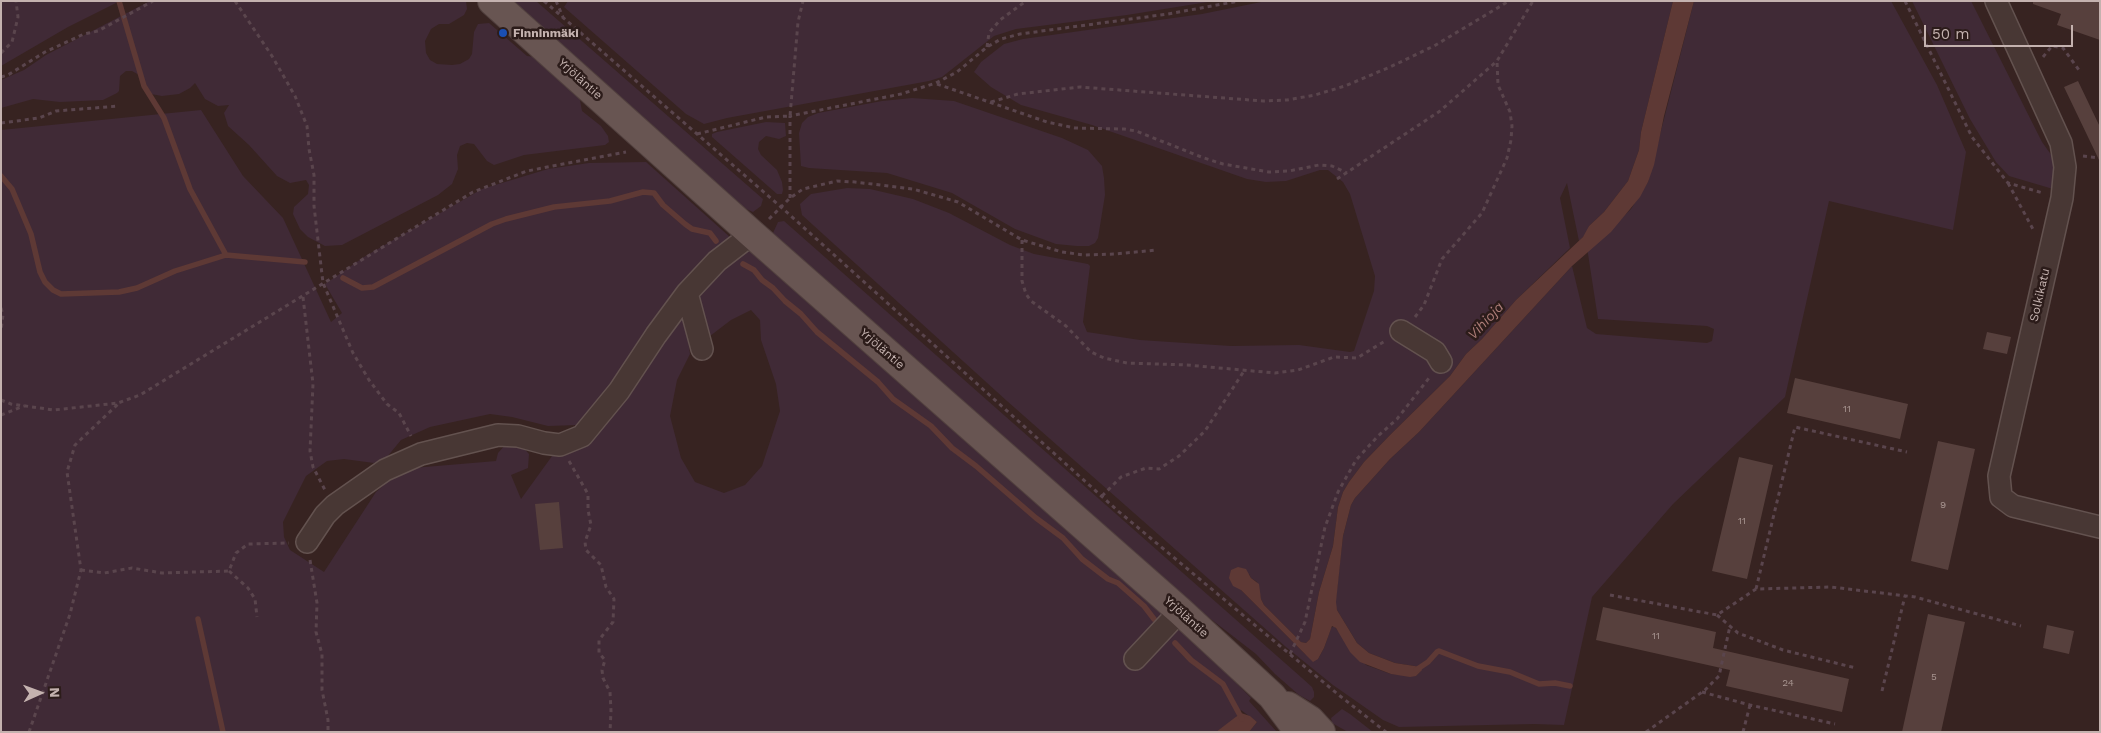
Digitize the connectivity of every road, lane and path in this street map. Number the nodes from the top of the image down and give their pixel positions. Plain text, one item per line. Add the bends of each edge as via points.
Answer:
1 (16, 1) edge
2 (153, 1) edge
3 (234, 1) edge
4 (492, 1) edge
5 (544, 1) edge
6 (556, 1) edge
7 (803, 1) edge
8 (1026, 1) edge
9 (1239, 1) edge
10 (1510, 1) edge
11 (1533, 1) edge
12 (1905, 1) edge
13 (1996, 1) edge
14 (563, 18) junction
15 (987, 47) junction
16 (1, 53) edge
17 (2040, 60) dead end
18 (1498, 61) junction
19 (2079, 70) dead end
20 (1, 77) edge
21 (936, 83) junction
22 (991, 102) junction
23 (119, 106) dead end
24 (790, 116) junction
25 (1, 123) edge
26 (697, 134) junction
27 (654, 147) junction
28 (2081, 156) dead end
29 (2100, 158) edge
30 (1347, 173) junction
31 (1337, 179) dead end
32 (2008, 183) junction
33 (790, 198) junction
34 (2062, 198) junction
35 (781, 207) junction
36 (752, 234) junction
37 (1022, 240) junction
38 (1157, 250) dead end
39 (2048, 257) junction
40 (323, 283) junction
41 (687, 293) junction
42 (303, 297) junction
43 (1, 308) edge
44 (1, 331) edge
45 (1401, 331) junction
46 (702, 349) dead end
47 (1441, 362) joint
48 (1244, 371) junction
49 (1, 400) edge
50 (118, 403) junction
51 (24, 406) junction
52 (1, 415) edge
53 (560, 445) junction
54 (1907, 452) dead end
55 (421, 454) junction
56 (1102, 496) junction
57 (335, 505) junction
58 (2100, 527) edge
59 (308, 542) junction
60 (81, 570) junction
61 (229, 571) junction
62 (1756, 589) junction
63 (1610, 594) dead end
64 (1905, 596) junction
65 (1180, 611) junction
66 (1717, 615) junction
67 (257, 617) dead end
68 (1730, 626) junction
69 (2021, 626) dead end
70 (1290, 654) junction
71 (1135, 660) dead end
72 (1856, 668) dead end
73 (1882, 691) dead end
74 (1702, 692) junction
75 (1272, 696) junction
76 (1750, 705) junction
77 (1835, 724) dead end
78 (29, 732) edge
79 (328, 732) edge
80 (610, 732) edge
81 (1299, 732) edge
82 (1321, 732) edge
83 (1386, 732) edge
84 (1646, 732) edge
85 (1743, 732) edge

1 - 16 path via 18,18 12,42
2 - 20 path via 119,20 45,52
3 - 40 path via 272,56 295,96 307,126
4 - 27 main road, Yrjöläntie
5 - 14 path
6 - 14 path
7 - 24 path via 798,22
8 - 15 path via 1000,20 989,33
9 - 15 path via 1020,34
10 - 22 path via 1434,46 1345,86 1315,95 1263,101 1080,87 1018,94
11 - 18 path
12 - 32 path via 1972,138
13 - 34 street, Solkikatu via 2061,143 2065,167
14 - 26 path
15 - 21 path via 957,72
17 - 19 path via 2052,46 2063,48
18 - 30 path via 1440,111
18 - 45 path via 1498,85 1510,112 1512,126 1507,158 1482,213 1442,259 1424,304
21 - 22 path
21 - 24 path via 901,94
22 - 30 path via 1047,122 1075,128 1136,131 1204,158 1247,169 1289,171 1319,165 1332,166
23 - 25 path via 56,111 39,118
24 - 26 path via 766,117
24 - 33 path
26 - 35 path
27 - 36 main road, Yrjöläntie
27 - 40 path via 527,171 501,180 473,192
28 - 29 path
30 - 31 path
32 - 34 path
32 - 39 path
33 - 35 path
33 - 37 path via 803,189 837,181 913,189 958,202
34 - 39 street, Solkikatu
35 - 36 path
35 - 56 path
36 - 41 street via 717,261
36 - 65 main road, Yrjöläntie
37 - 38 path via 1084,255
37 - 48 path via 1022,281 1026,294 1097,356 1127,363
39 - 58 street, Solkikatu via 1999,476 2001,497 2012,506
40 - 42 path
40 - 55 path via 353,353 387,404 399,413
41 - 46 street
41 - 53 street via 619,391 582,436
42 - 50 path via 158,385
42 - 57 path via 313,384 310,451 320,483
43 - 44 path
45 - 47 street via 1435,352
45 - 48 path via 1357,358 1334,358 1298,370 1275,373
47 - 70 path via 1397,419 1356,460 1338,492 1326,527 1305,622
48 - 56 path via 1206,431 1179,456 1159,469 1146,468 1121,477
49 - 51 path
50 - 51 path via 54,410
50 - 60 path via 74,445 67,472
51 - 52 path
53 - 55 street via 498,435
53 - 80 path via 588,494 591,525 585,542 586,550 601,565 606,587 614,599 612,622 599,640 599,653 605,660 603,678 610,692
54 - 62 path via 1795,428
55 - 57 street via 385,470
56 - 70 path
57 - 59 street
59 - 61 path via 248,544 236,553
59 - 79 path via 317,603 316,632 322,654 322,690
60 - 61 path via 104,573 132,568 162,574
60 - 78 path via 70,614
61 - 67 path via 255,599
62 - 64 path via 1831,587
62 - 66 path
63 - 66 path
64 - 69 path
64 - 73 path
65 - 71 street
65 - 75 main road, Yrjöläntie
66 - 68 path
68 - 72 path via 1738,633 1783,650
68 - 74 path via 1719,676
70 - 83 path
74 - 76 path
74 - 84 path
75 - 81 main road, Yrjöläntie
75 - 82 main road, Yrjöläntie via 1310,720
76 - 77 path
76 - 85 path

